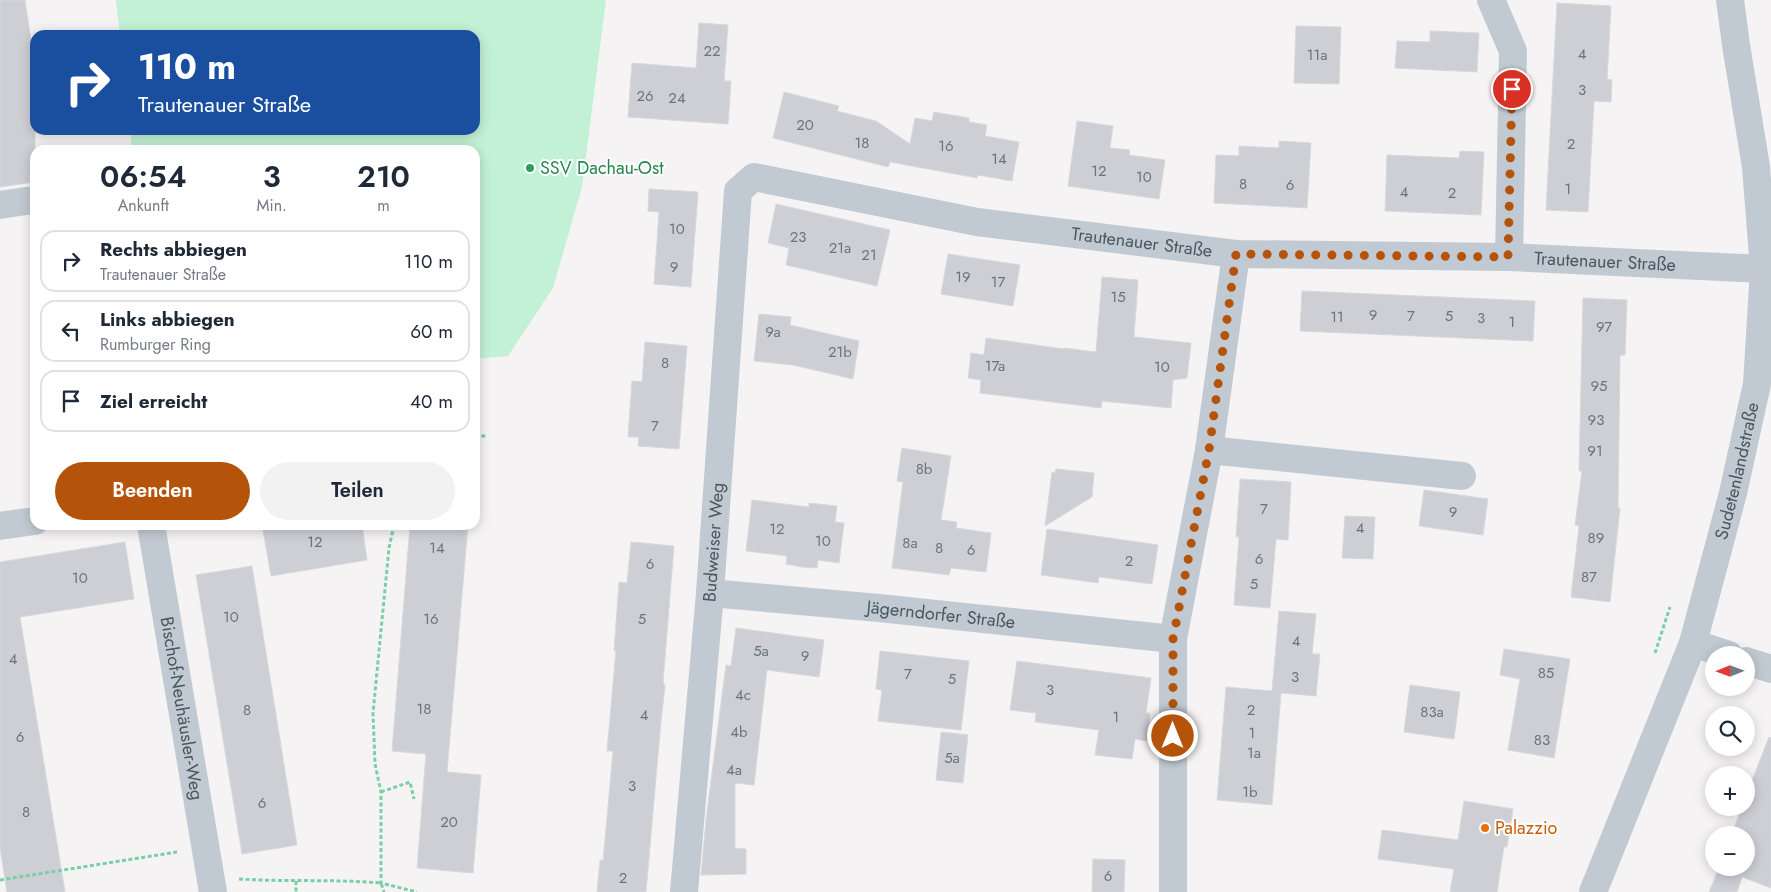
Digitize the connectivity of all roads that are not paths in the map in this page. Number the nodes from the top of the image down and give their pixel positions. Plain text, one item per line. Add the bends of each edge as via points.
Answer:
1 (1492, 0) edge
2 (1730, 0) edge
3 (738, 191) joint
4 (30, 200) edge
5 (0, 205) edge
6 (1236, 254) junction
7 (1508, 257) junction
8 (1764, 269) junction
9 (1209, 450) junction
10 (1462, 476) dead end
11 (30, 522) edge
12 (0, 526) edge
13 (152, 530) edge
14 (710, 593) junction
15 (1173, 639) junction
16 (1693, 643) junction
17 (1705, 647) edge
18 (1755, 664) edge
19 (1771, 669) edge
20 (212, 885) edge
21 (684, 892) edge
22 (1173, 892) edge
23 (1593, 892) edge

1 - 7 street via 1512,52
2 - 8 street, Sudetenlandstraße via 1756,167
3 - 6 street, Trautenauer Straße via 754,177 977,222
3 - 14 street, Budweiser Weg
4 - 5 street
6 - 7 street, Trautenauer Straße
6 - 9 street
7 - 8 street, Trautenauer Straße
8 - 16 street, Sudetenlandstraße via 1757,384 1733,493
9 - 10 street
9 - 15 street
11 - 12 street
13 - 20 street, Bischof-Neuhäusler-Weg
14 - 15 street, Jägerndorfer Straße
14 - 21 street, Budweiser Weg
15 - 22 street
16 - 17 street
16 - 23 street, Sudetenlandstraße
18 - 19 street

